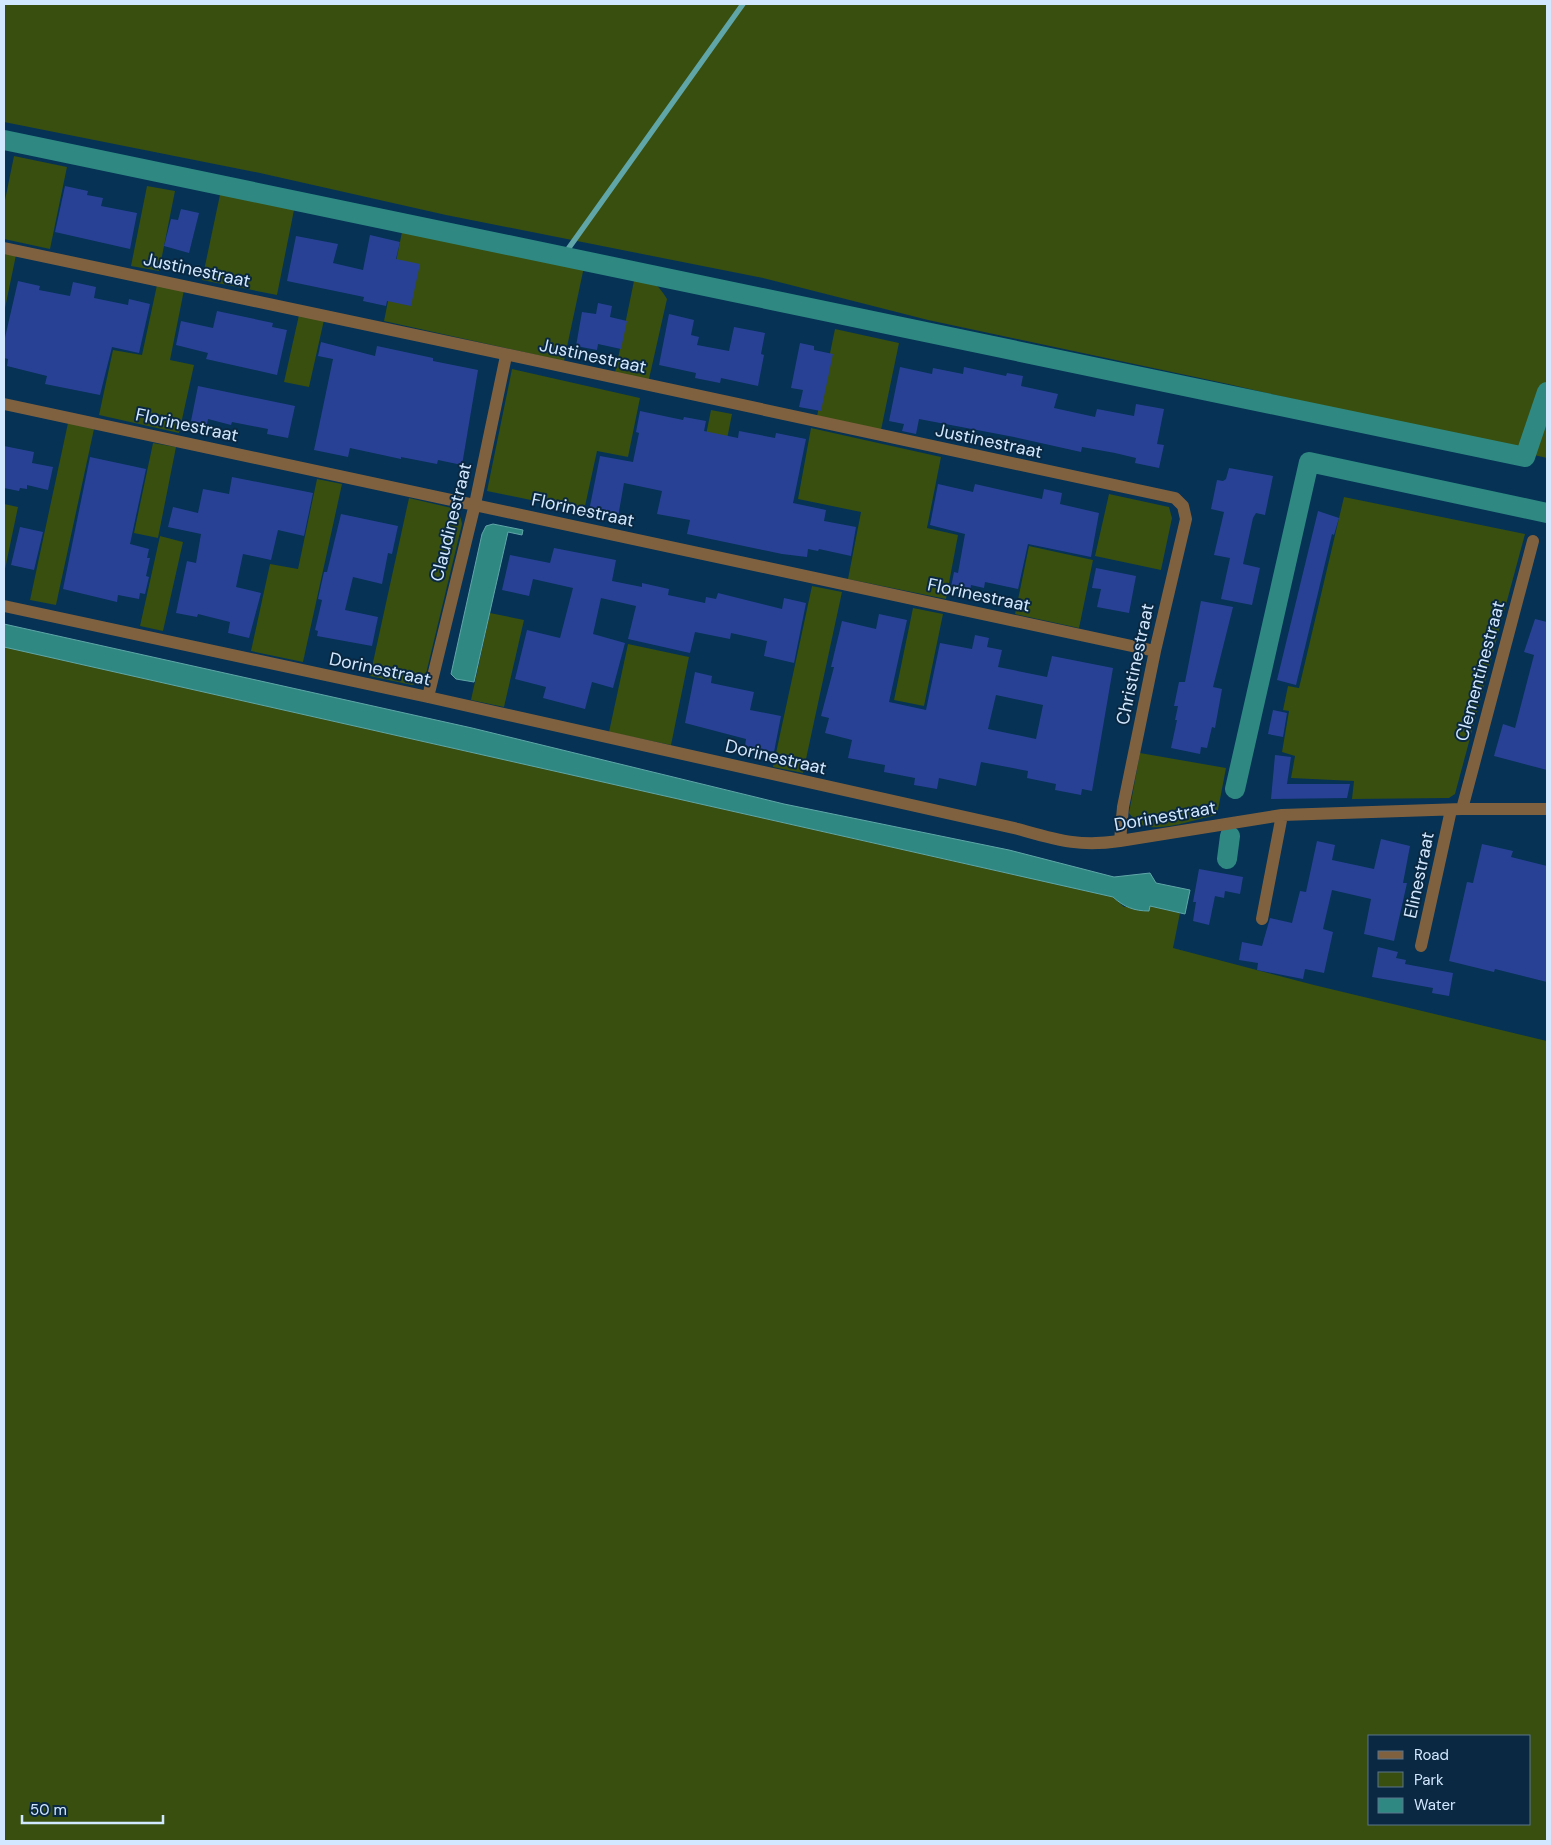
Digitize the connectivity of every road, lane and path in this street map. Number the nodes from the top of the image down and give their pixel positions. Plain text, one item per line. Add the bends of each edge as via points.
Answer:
1 (4, 248) edge
2 (506, 356) junction
3 (4, 404) edge
4 (1175, 498) joint
5 (475, 504) junction
6 (1533, 541) dead end
7 (4, 606) edge
8 (1155, 651) junction
9 (428, 697) junction
10 (1547, 809) edge
11 (1457, 810) junction
12 (1282, 815) junction
13 (1120, 841) junction
14 (1262, 919) dead end
15 (1421, 946) dead end

1 - 2 street, Justinestraat via 323,314
2 - 4 street, Justinestraat
2 - 5 street, Claudinestraat
3 - 5 street, Florinestraat
4 - 8 street, Christinestraat via 1183,506 1186,519
5 - 8 street, Florinestraat
5 - 9 street, Claudinestraat
6 - 11 street, Clementinestraat
7 - 9 street, Dorinestraat
8 - 13 street, Christinestraat via 1123,807
9 - 13 street, Dorinestraat via 1072,843
10 - 11 street, Dorinestraat
11 - 12 street, Dorinestraat
11 - 15 street, Elinestraat
12 - 13 street, Dorinestraat
12 - 14 street

